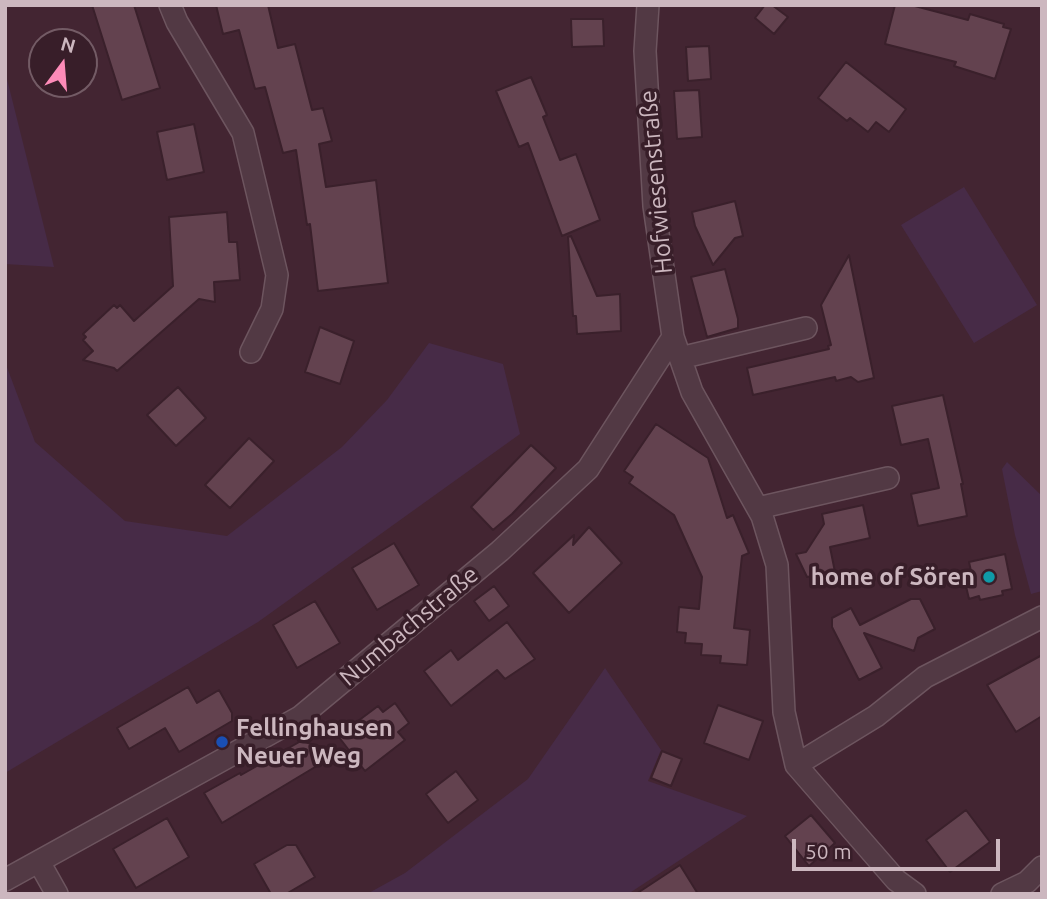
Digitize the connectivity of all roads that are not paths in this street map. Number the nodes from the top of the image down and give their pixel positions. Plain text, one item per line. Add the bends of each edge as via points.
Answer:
1 (170, 5) edge
2 (648, 5) edge
3 (806, 328) dead end
4 (677, 347) junction
5 (251, 352) dead end
6 (888, 478) dead end
7 (758, 508) junction
8 (1042, 617) edge
9 (796, 765) junction
10 (38, 862) junction
11 (1042, 867) edge
12 (5, 880) edge
13 (57, 894) edge
14 (915, 894) edge
15 (1002, 894) edge

1 - 5 street via 243,133 274,262 277,275 272,309
2 - 4 street, Hofwiesenstraße via 645,51 654,206
3 - 4 street
4 - 7 street, Hofwiesenstraße via 692,392
4 - 10 street, Numbachstraße via 588,469 500,551 300,717
6 - 7 street
7 - 9 street, Hofwiesenstraße via 777,565 784,712
8 - 9 street via 925,677 876,716
9 - 14 street via 896,880
10 - 12 street, Numbachstraße
10 - 13 street
11 - 15 street via 1027,882

